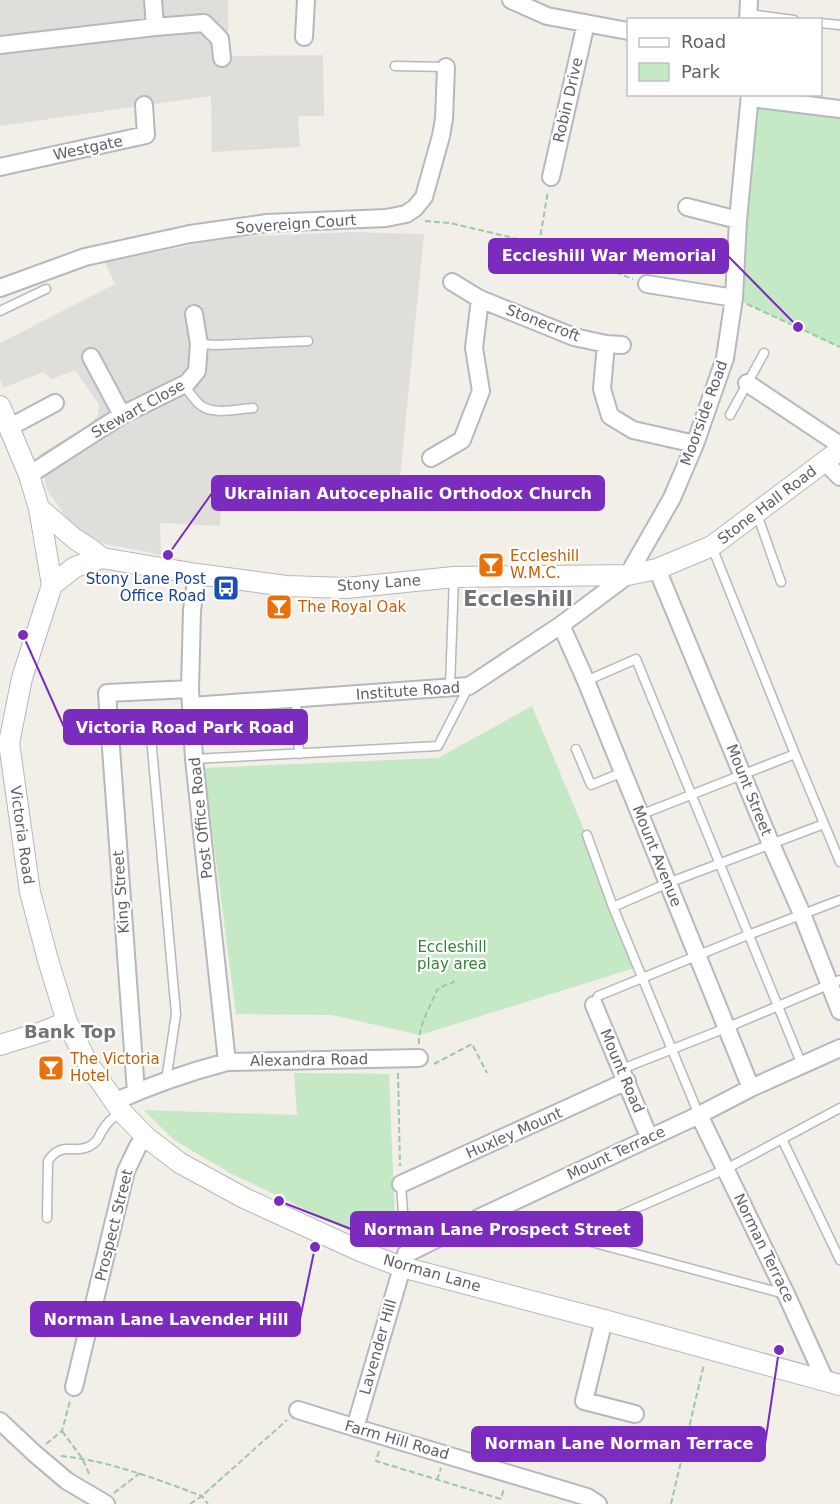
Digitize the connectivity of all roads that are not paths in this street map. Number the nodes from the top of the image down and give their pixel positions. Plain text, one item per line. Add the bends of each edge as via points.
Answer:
1 (153, 0) edge
2 (306, 0) edge
3 (512, 0) edge
4 (749, 11) edge
5 (784, 18) edge
6 (586, 23) junction
7 (822, 23) edge
8 (840, 25) edge
9 (155, 27) junction
10 (627, 31) edge
11 (304, 37) dead end
12 (0, 45) edge
13 (222, 58) dead end
14 (394, 66) dead end
15 (446, 67) joint
16 (750, 96) edge
17 (144, 105) dead end
18 (840, 109) edge
19 (0, 167) edge
20 (551, 177) road end
21 (687, 207) dead end
22 (738, 220) junction
23 (452, 282) dead end
24 (647, 284) road end
25 (0, 288) edge
26 (46, 289) dead end
27 (734, 298) junction
28 (480, 299) junction
29 (0, 311) edge
30 (194, 314) dead end
31 (308, 341) dead end
32 (199, 344) junction
33 (764, 353) dead end
34 (91, 357) dead end
35 (187, 383) junction
36 (747, 383) junction
37 (54, 403) dead end
38 (0, 406) edge
39 (253, 408) dead end
40 (122, 415) junction
41 (730, 415) dead end
42 (8, 428) junction
43 (695, 444) junction
44 (840, 445) edge
45 (832, 456) edge
46 (431, 458) dead end
47 (29, 475) junction
48 (840, 477) edge
49 (39, 508) junction
50 (756, 514) junction
51 (712, 546) junction
52 (102, 558) junction
53 (657, 569) junction
54 (197, 574) junction
55 (628, 575) junction
56 (454, 577) junction
57 (781, 582) dead end
58 (52, 585) junction
59 (561, 625) junction
60 (586, 681) junction
61 (469, 686) junction
62 (450, 687) junction
63 (190, 689) junction
64 (296, 699) junction
65 (191, 706) junction
66 (192, 734) junction
67 (151, 736) junction
68 (111, 738) junction
69 (5, 743) edge
70 (576, 749) dead end
71 (299, 754) junction
72 (795, 754) junction
73 (194, 759) junction
74 (623, 772) junction
75 (742, 774) junction
76 (691, 794) junction
77 (640, 815) junction
78 (824, 824) junction
79 (587, 835) dead end
80 (771, 844) junction
81 (840, 861) edge
82 (721, 864) junction
83 (668, 884) junction
84 (840, 900) edge
85 (613, 907) junction
86 (802, 914) junction
87 (748, 934) junction
88 (698, 955) junction
89 (642, 977) junction
90 (835, 982) edge
91 (594, 1005) joint
92 (777, 1006) junction
93 (840, 1011) edge
94 (67, 1022) junction
95 (726, 1028) junction
96 (0, 1045) edge
97 (840, 1048) edge
98 (671, 1049) junction
99 (419, 1058) road end
100 (227, 1062) junction
101 (802, 1065) junction
102 (624, 1075) junction
103 (165, 1082) junction
104 (752, 1088) junction
105 (136, 1092) junction
106 (118, 1106) junction
107 (840, 1108) edge
108 (699, 1115) junction
109 (146, 1137) junction
110 (650, 1137) junction
111 (782, 1139) junction
112 (726, 1169) junction
113 (401, 1184) joint
114 (487, 1214) junction
115 (47, 1218) dead end
116 (569, 1237) junction
117 (840, 1260) edge
118 (404, 1261) junction
119 (786, 1294) junction
120 (604, 1320) junction
121 (833, 1383) edge
122 (74, 1387) road end
123 (298, 1410) road end
124 (635, 1414) dead end
125 (0, 1421) edge
126 (355, 1428) junction
127 (104, 1503) edge
128 (598, 1504) edge

1 - 9 street
2 - 11 street
3 - 6 street via 547,16
4 - 5 lane
6 - 10 street
6 - 20 street, Robin Drive
7 - 8 lane
9 - 12 street
9 - 13 street via 204,23 220,39
14 - 15 lane
15 - 25 street, Sovereign Court via 444,119 427,189 420,203 406,214 267,223 189,234 85,257
16 - 18 street
16 - 22 street, Moorside Road
17 - 19 street, Westgate via 146,135
21 - 22 street
22 - 27 street, Moorside Road
23 - 28 street, Stonecroft
24 - 27 street
26 - 29 lane
27 - 43 street, Moorside Road via 725,357
28 - 43 street, Stonecroft via 574,337 614,344 602,389 610,416 633,430
28 - 46 street via 474,348 481,391 462,440
30 - 32 street, Stewart Close
31 - 32 lane
32 - 35 street, Stewart Close via 197,371
33 - 36 lane
34 - 40 street
35 - 39 lane via 186,388 200,405 209,409
35 - 40 street, Stewart Close
36 - 41 lane
36 - 44 street
37 - 42 street
38 - 42 street, Victoria Road
40 - 47 street, Stewart Close
42 - 47 street, Victoria Road
43 - 55 street, Moorside Road via 672,498
45 - 48 street
45 - 50 street, Stone Hall Road
47 - 49 street, Victoria Road
49 - 52 street, Stony Lane
49 - 58 street, Victoria Road
50 - 51 street, Stone Hall Road
50 - 57 lane
51 - 53 street, Stone Hall Road
51 - 72 lane
52 - 54 street, Stony Lane
52 - 58 street, Stony Lane via 75,567
53 - 55 street, Stony Lane
53 - 75 street, Mount Street
54 - 56 street, Stony Lane via 285,586 346,588
54 - 63 street, Post Office Road
55 - 56 street, Stony Lane
55 - 59 street, Institute Road
56 - 62 lane
58 - 69 street, Victoria Road
59 - 60 street, Mount Avenue
59 - 61 street, Institute Road
60 - 74 street, Mount Avenue
60 - 76 lane via 636,660
61 - 62 street, Institute Road
61 - 71 lane via 438,746
62 - 64 street, Institute Road
63 - 65 street, Post Office Road
63 - 68 street, King Street via 107,693
64 - 65 street, Institute Road
64 - 71 lane
65 - 66 street, Post Office Road
66 - 67 lane
66 - 73 street, Post Office Road
67 - 68 lane
67 - 103 lane via 176,1014
68 - 105 street, King Street
69 - 94 street, Victoria Road via 30,892
70 - 74 lane via 591,785
71 - 73 lane
72 - 75 lane
72 - 78 lane
73 - 100 street, Post Office Road
74 - 77 street, Mount Avenue
75 - 76 lane
75 - 80 street, Mount Street
76 - 77 lane
76 - 82 lane
77 - 83 street, Mount Avenue
78 - 80 lane
78 - 81 lane
79 - 85 lane
80 - 82 lane
80 - 86 street, Mount Street
82 - 83 lane
82 - 87 lane
83 - 85 lane
83 - 88 street, Mount Avenue
84 - 86 lane
85 - 89 lane
86 - 87 lane
86 - 90 street, Mount Street
87 - 88 lane
87 - 92 lane
88 - 89 lane
88 - 95 street, Mount Avenue
89 - 91 lane via 598,996
89 - 98 lane
90 - 92 lane
90 - 93 street, Mount Street
91 - 102 street, Mount Road
92 - 95 lane
92 - 101 lane
94 - 96 street
94 - 106 street, Norman Lane via 87,1062
95 - 98 lane
95 - 104 street, Mount Avenue
97 - 101 street, Mount Terrace
98 - 102 lane
98 - 108 lane
99 - 100 street, Alexandra Road
100 - 103 street, Alexandra Road
101 - 104 street, Mount Terrace
102 - 110 street, Mount Road
102 - 113 street, Huxley Mount
103 - 105 street, Alexandra Road
104 - 108 street, Mount Terrace
105 - 106 street, Alexandra Road
106 - 109 street, Norman Lane
106 - 115 lane via 98,1140 87,1148 61,1149 52,1154 48,1161
107 - 111 lane
108 - 110 street, Mount Terrace
108 - 112 street, Norman Terrace
109 - 118 street, Norman Lane via 180,1163 244,1198 360,1251
109 - 122 street, Prospect Street via 126,1171
110 - 114 street, Mount Terrace
111 - 112 lane
111 - 117 lane
112 - 116 lane
112 - 119 street, Norman Terrace
113 - 118 lane
114 - 116 lane
114 - 118 street, Mount Terrace
116 - 119 lane
118 - 120 street, Norman Lane
118 - 126 street, Lavender Hill
119 - 121 street, Norman Terrace
120 - 121 street, Norman Lane
120 - 124 street via 584,1401
123 - 126 street, Farm Hill Road
125 - 127 street via 67,1481
126 - 128 street, Farm Hill Road via 587,1497

